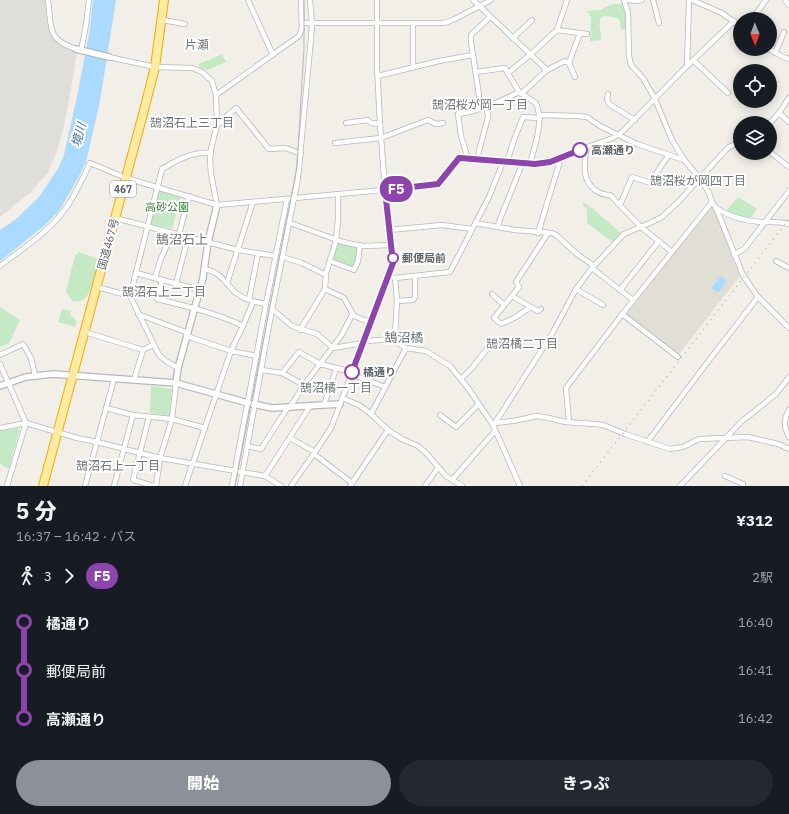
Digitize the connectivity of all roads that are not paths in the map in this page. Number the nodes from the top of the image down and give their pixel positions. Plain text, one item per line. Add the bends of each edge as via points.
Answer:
1 (48, 0) edge
2 (88, 0) edge
3 (164, 0) edge
4 (301, 0) edge
5 (310, 0) edge
6 (377, 0) edge
7 (473, 0) edge
8 (491, 0) edge
9 (567, 0) edge
10 (624, 0) edge
11 (628, 0) edge
12 (642, 0) edge
13 (653, 0) edge
14 (690, 0) edge
15 (766, 0) edge
16 (246, 1) edge
17 (479, 6) junction
18 (757, 12) edge
19 (490, 17) junction
20 (162, 20) junction
21 (532, 20) dead end
22 (733, 21) edge
23 (312, 23) junction
24 (377, 23) junction
25 (659, 23) dead end
26 (733, 23) edge
27 (185, 24) dead end
28 (302, 24) junction
29 (413, 24) junction
30 (557, 30) junction
31 (784, 32) dead end
32 (580, 33) junction
33 (587, 34) dead end
34 (513, 38) junction
35 (777, 48) edge
36 (80, 50) junction
37 (531, 54) junction
38 (777, 54) edge
39 (273, 55) junction
40 (473, 55) junction
41 (109, 57) joint
42 (789, 59) edge
43 (693, 60) junction
44 (569, 63) junction
45 (687, 66) junction
46 (155, 67) junction
47 (413, 67) junction
48 (547, 70) junction
49 (476, 72) junction
50 (508, 73) junction
51 (378, 76) junction
52 (575, 77) dead end
53 (520, 93) junction
54 (728, 93) dead end
55 (608, 94) dead end
56 (216, 95) junction
57 (479, 96) dead end
58 (789, 98) edge
59 (655, 99) junction
60 (487, 107) junction
61 (779, 114) joint
62 (540, 116) junction
63 (635, 120) junction
64 (789, 122) edge
65 (346, 123) dead end
66 (443, 123) dead end
67 (380, 124) junction
68 (217, 125) junction
69 (619, 135) junction
70 (381, 138) junction
71 (336, 143) dead end
72 (733, 145) edge
73 (586, 148) junction
74 (211, 153) junction
75 (301, 154) junction
76 (669, 155) junction
77 (561, 158) junction
78 (777, 158) edge
79 (468, 159) junction
80 (477, 159) junction
81 (685, 160) junction
82 (505, 162) junction
83 (522, 164) junction
84 (530, 164) junction
85 (789, 167) edge
86 (699, 177) junction
87 (126, 178) junction
88 (157, 187) junction
89 (385, 190) junction
90 (789, 191) edge
91 (338, 194) junction
92 (189, 196) junction
93 (294, 198) junction
94 (287, 199) junction
95 (252, 202) junction
96 (712, 202) junction
97 (217, 205) junction
98 (620, 205) junction
99 (716, 208) junction
100 (115, 218) junction
101 (766, 222) junction
102 (290, 223) junction
103 (475, 223) junction
104 (789, 224) edge
105 (148, 226) junction
106 (497, 227) junction
107 (641, 227) junction
108 (472, 229) junction
109 (389, 230) junction
110 (538, 232) junction
111 (172, 233) junction
112 (548, 233) junction
113 (179, 234) junction
114 (188, 237) junction
115 (336, 241) junction
116 (659, 241) junction
117 (208, 242) junction
118 (360, 245) junction
119 (391, 245) junction
120 (238, 250) junction
121 (672, 252) junction
122 (258, 253) junction
123 (734, 255) junction
124 (276, 256) junction
125 (282, 257) junction
126 (330, 261) junction
127 (776, 261) dead end
128 (0, 266) edge
129 (593, 267) junction
130 (789, 268) edge
131 (204, 269) junction
132 (136, 273) junction
133 (326, 275) junction
134 (389, 276) junction
135 (415, 276) junction
136 (155, 278) junction
137 (395, 278) junction
138 (162, 280) junction
139 (227, 283) junction
140 (176, 284) junction
141 (97, 287) junction
142 (325, 289) junction
143 (576, 289) junction
144 (200, 290) junction
145 (620, 290) junction
146 (492, 294) dead end
147 (130, 296) junction
148 (512, 296) junction
149 (758, 297) junction
150 (633, 300) junction
151 (251, 301) junction
152 (397, 301) junction
153 (266, 304) junction
154 (504, 305) junction
155 (603, 305) dead end
156 (531, 307) junction
157 (195, 308) junction
158 (272, 309) junction
159 (541, 309) dead end
160 (138, 314) junction
161 (622, 314) junction
162 (352, 315) junction
163 (371, 323) junction
164 (243, 326) junction
165 (789, 328) edge
166 (300, 330) junction
167 (85, 332) junction
168 (188, 335) junction
169 (396, 339) junction
170 (364, 342) junction
171 (153, 345) junction
172 (333, 348) junction
173 (406, 348) junction
174 (487, 349) dead end
175 (143, 350) junction
176 (231, 351) junction
177 (0, 355) edge
178 (257, 356) junction
179 (678, 357) dead end
180 (0, 364) edge
181 (320, 364) junction
182 (178, 368) junction
183 (336, 369) junction
184 (261, 370) junction
185 (352, 373) junction
186 (282, 374) junction
187 (35, 375) junction
188 (73, 376) junction
189 (789, 377) edge
190 (114, 379) junction
191 (461, 379) junction
192 (134, 380) junction
193 (8, 382) junction
194 (176, 383) junction
195 (0, 386) edge
196 (304, 386) junction
197 (385, 387) junction
198 (216, 395) junction
199 (341, 401) junction
200 (248, 404) junction
201 (479, 404) junction
202 (254, 405) junction
203 (324, 405) junction
204 (310, 406) junction
205 (289, 407) junction
206 (106, 408) junction
207 (789, 410) edge
208 (371, 414) junction
209 (440, 415) dead end
210 (133, 416) junction
211 (149, 417) junction
212 (172, 419) junction
213 (569, 422) junction
214 (26, 423) junction
215 (494, 424) junction
216 (0, 428) edge
217 (205, 428) junction
218 (388, 430) junction
219 (495, 431) junction
220 (58, 432) junction
221 (290, 438) junction
222 (725, 438) junction
223 (789, 438) edge
224 (648, 441) junction
225 (97, 442) junction
226 (247, 446) junction
227 (124, 449) junction
228 (789, 450) edge
229 (140, 453) junction
230 (315, 453) junction
231 (160, 458) junction
232 (192, 464) junction
233 (438, 468) junction
234 (235, 471) junction
235 (242, 472) junction
236 (265, 476) junction
237 (725, 476) dead end
238 (452, 480) junction
239 (351, 485) edge
240 (7, 486) edge
241 (43, 486) edge
242 (85, 486) edge
243 (114, 486) edge
244 (155, 486) edge
245 (185, 486) edge
246 (232, 486) edge
247 (240, 486) edge
248 (281, 486) edge
249 (291, 486) edge
250 (425, 486) edge
251 (462, 486) edge
252 (520, 486) edge
253 (680, 486) edge
254 (743, 486) edge

1 - 36 street via 49,25 53,35 64,44
2 - 36 street
3 - 20 highway, 国道467号 / 467
4 - 28 street
5 - 23 street
6 - 24 street
7 - 17 street
8 - 17 street
9 - 30 street
10 - 59 street via 628,13 630,62
11 - 12 street
13 - 25 street
14 - 22 street via 722,13
14 - 45 street
15 - 18 street
16 - 39 street
17 - 19 street
17 - 29 street via 444,23
19 - 34 street
19 - 40 street via 471,35
20 - 27 street
20 - 46 highway, 国道467号 / 467
21 - 34 street
23 - 24 street
23 - 28 street
23 - 75 street
24 - 29 street
24 - 51 street
26 - 43 street
28 - 39 street via 299,36
29 - 47 street
30 - 32 street
30 - 37 street
31 - 35 street
32 - 33 street
32 - 44 street
34 - 37 street
36 - 41 street
37 - 48 street
37 - 50 street
38 - 42 street
39 - 56 street
40 - 47 street
40 - 49 street
41 - 46 street
43 - 45 street
43 - 54 street
44 - 48 street via 565,61
44 - 52 street
45 - 59 street
46 - 56 street via 197,70 212,81
46 - 87 highway, 国道467号 / 467
47 - 51 street
48 - 53 street
49 - 50 street via 505,68
49 - 57 street
50 - 53 street
51 - 67 street
53 - 60 street
53 - 62 street via 536,103
55 - 63 street via 609,104
56 - 68 street
58 - 61 street
59 - 63 street
59 - 81 street via 672,140
60 - 79 street via 458,114
60 - 80 street via 488,117
61 - 64 street
62 - 69 street via 583,116
62 - 82 street via 524,117
62 - 84 street
63 - 69 street
65 - 67 street via 368,120 371,124
66 - 70 street via 436,124 428,120
67 - 70 street
68 - 74 street
68 - 75 street via 236,108 269,150 284,148
69 - 73 street
69 - 76 street
70 - 71 street
70 - 89 street
72 - 86 street
73 - 77 street
73 - 98 street via 584,169 588,183 597,192 610,194
74 - 88 street via 198,152 162,169
74 - 97 street via 211,174
75 - 93 street
76 - 81 street
76 - 98 street via 651,183 632,177
77 - 84 street via 542,164
77 - 110 street
78 - 85 street
79 - 80 street
79 - 89 street via 459,158 438,184
80 - 82 street
81 - 86 street
82 - 83 street
82 - 103 street
83 - 84 street
83 - 106 street
86 - 96 street
86 - 107 street via 662,217
87 - 88 street
87 - 100 highway, 国道467号 / 467
87 - 128 street via 90,163 64,211 48,228
88 - 92 street
88 - 105 street
89 - 91 street
89 - 109 street
90 - 101 street
91 - 93 street
91 - 115 street
92 - 97 street
92 - 113 street
93 - 94 street
93 - 102 street
94 - 95 street
94 - 124 street
95 - 97 street
95 - 120 street
96 - 99 street
96 - 121 street
97 - 117 street
98 - 107 street
99 - 101 street via 733,217
99 - 123 street
100 - 105 street
100 - 141 highway, 国道467号 / 467
101 - 104 street
101 - 123 street via 744,249
102 - 115 street
102 - 125 street
103 - 106 street
103 - 108 street
105 - 111 street
105 - 132 street
106 - 110 street
107 - 116 street
107 - 129 street via 624,234
108 - 109 street via 442,225
108 - 135 street via 450,272
109 - 119 street
110 - 112 street
111 - 113 street
111 - 136 street
112 - 129 street via 556,235
112 - 148 street via 516,282 519,287
113 - 114 street
114 - 117 street
114 - 140 street
115 - 118 street
115 - 126 street
116 - 121 street
116 - 145 street
117 - 120 street
117 - 131 street
118 - 119 street
118 - 126 street via 354,270
119 - 134 street via 393,260
120 - 122 street
120 - 139 street
121 - 150 street
122 - 124 street
122 - 151 street
123 - 149 street via 742,275
124 - 153 street
125 - 133 street via 302,263
125 - 158 street
126 - 133 street
127 - 130 street
129 - 143 street
129 - 145 street
131 - 139 street via 220,275
131 - 144 street
132 - 136 street
132 - 147 street
133 - 142 street
134 - 137 street
134 - 163 street
135 - 137 street
135 - 152 street via 413,300
136 - 138 street
137 - 152 street
138 - 140 street
138 - 157 street via 157,299
139 - 151 street via 236,293
140 - 144 street
141 - 147 street
141 - 167 highway, 国道467号 / 467
142 - 162 street via 344,298
142 - 166 street
143 - 155 street
143 - 215 street via 566,303 552,334
144 - 157 street
145 - 150 street
146 - 154 street
147 - 160 street
148 - 154 street
148 - 156 street
149 - 165 street
149 - 224 street
150 - 161 street
151 - 153 street
151 - 164 street
152 - 169 street
153 - 178 street
154 - 156 street via 494,318 500,324
156 - 159 street via 538,311
157 - 164 street
157 - 168 street
158 - 166 street via 287,323
158 - 184 street
160 - 168 street
160 - 171 street
161 - 179 street
161 - 213 street via 566,388
162 - 163 street
162 - 172 street via 348,326
163 - 170 street
164 - 176 street
166 - 172 street via 316,334
167 - 175 street
167 - 188 highway, 国道467号 / 467
168 - 176 street
168 - 182 street
169 - 170 street
169 - 173 street
170 - 172 street
170 - 185 street
171 - 175 street
171 - 182 street via 161,358
172 - 181 street
173 - 191 street via 426,351 450,366
173 - 197 street
174 - 191 street
175 - 192 street
176 - 178 street
176 - 198 street
177 - 187 street via 23,344
178 - 200 street
180 - 193 street
181 - 183 street
181 - 186 street via 299,352
181 - 196 street
182 - 194 street
183 - 185 street
183 - 203 street
184 - 186 street
184 - 202 street
185 - 197 street
185 - 199 street
186 - 196 street
187 - 188 street
187 - 193 street
188 - 190 street
188 - 220 highway, 国道467号 / 467
189 - 222 street via 776,394
190 - 192 street
190 - 206 street
191 - 201 street
192 - 194 street
193 - 195 street
193 - 214 street
194 - 198 street
194 - 212 street
196 - 205 street
197 - 208 street
198 - 200 street
198 - 217 street
199 - 203 street
199 - 208 street via 359,405
199 - 230 street via 330,428
200 - 202 street
200 - 234 street
201 - 209 street via 456,427
201 - 215 street
202 - 205 street
202 - 226 street
203 - 204 street
204 - 205 street
204 - 221 street
205 - 226 street via 261,449
206 - 210 street
206 - 225 street
207 - 223 street via 784,426
208 - 218 street
210 - 211 street
210 - 227 street
211 - 212 street
211 - 229 street
212 - 217 street
212 - 231 street
213 - 215 street via 537,416
213 - 224 street via 603,425
214 - 216 street
214 - 220 street
214 - 240 street
215 - 219 street
217 - 232 street
218 - 233 street via 418,446
218 - 239 street
219 - 238 street
219 - 252 street
220 - 225 street
220 - 241 highway, 国道467号 / 467
221 - 230 street
221 - 236 street
222 - 224 street via 699,439 673,449 666,449
222 - 228 street via 748,437 773,442
222 - 253 street
225 - 227 street
225 - 242 street
226 - 235 street
227 - 229 street
227 - 243 street
229 - 231 street
229 - 244 street via 133,480
230 - 239 street
230 - 249 street
231 - 232 street
231 - 244 street
232 - 234 street
232 - 245 street
233 - 238 street
233 - 250 street
234 - 235 street
234 - 246 street
235 - 236 street
235 - 247 street
236 - 248 street
237 - 254 street
238 - 251 street

